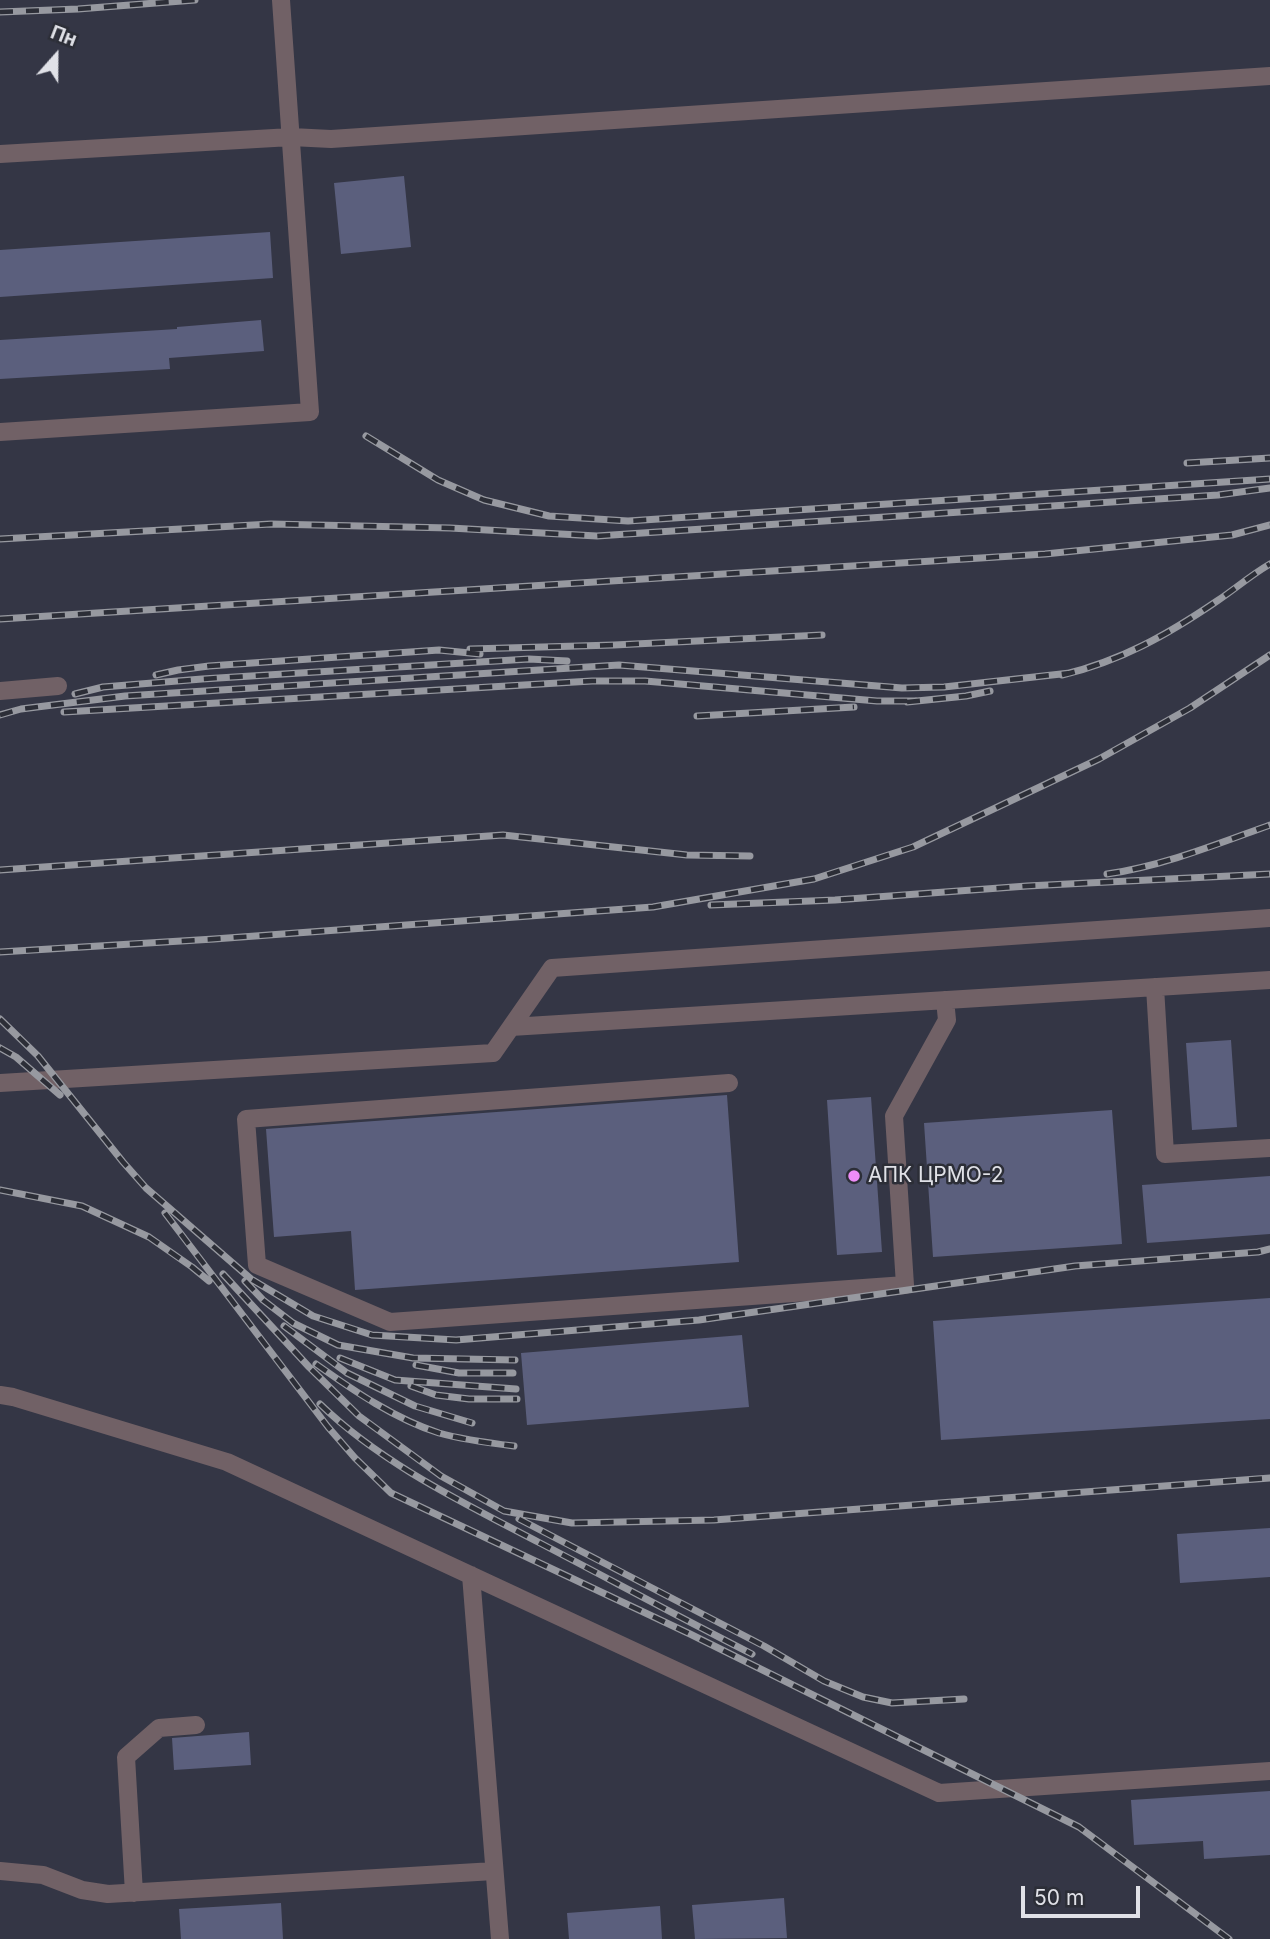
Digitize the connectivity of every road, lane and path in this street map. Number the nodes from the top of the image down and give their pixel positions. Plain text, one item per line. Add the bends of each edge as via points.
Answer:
1 (281, 0) edge
2 (1270, 76) edge
3 (291, 137) junction
4 (0, 153) edge
5 (0, 432) edge
6 (58, 686) dead end
7 (0, 691) edge
8 (1270, 918) edge
9 (1270, 980) edge
10 (1155, 988) junction
11 (946, 1000) junction
12 (511, 1027) junction
13 (0, 1083) edge
14 (729, 1083) dead end
15 (1270, 1148) edge
16 (0, 1395) edge
17 (471, 1575) junction
18 (196, 1725) dead end
19 (1270, 1771) edge
20 (0, 1871) edge
21 (494, 1871) junction
22 (134, 1893) junction
23 (500, 1939) edge

1 - 3 lane
2 - 3 lane via 331,139
3 - 4 lane
3 - 5 lane via 310,412
6 - 7 lane
8 - 12 lane via 552,968
9 - 10 lane
10 - 11 lane
10 - 15 lane via 1165,1154
11 - 12 lane
11 - 14 lane via 947,1020 894,1116 905,1285 390,1322 257,1265 246,1119
12 - 13 lane via 493,1054
16 - 17 lane via 227,1462
17 - 19 lane via 939,1793
17 - 21 lane
18 - 22 lane via 159,1728 126,1756
20 - 22 lane via 43,1875 95,1892
21 - 22 lane
21 - 23 lane

